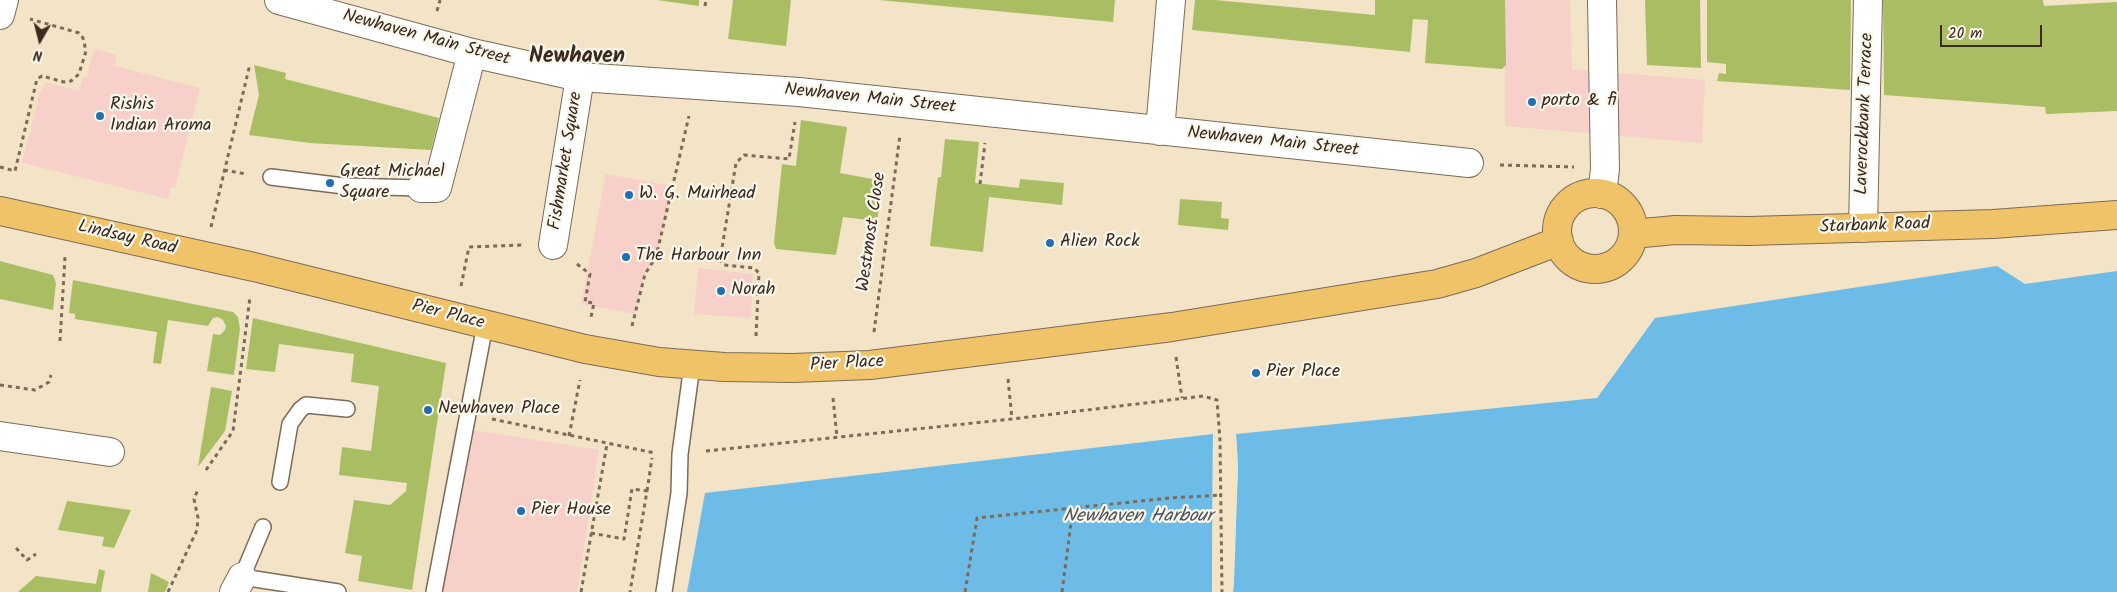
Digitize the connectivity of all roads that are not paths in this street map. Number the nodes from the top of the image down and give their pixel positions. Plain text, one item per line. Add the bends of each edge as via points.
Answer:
1 (279, 0) edge
2 (1171, 0) edge
3 (1602, 0) edge
4 (1868, 0) edge
5 (472, 53) junction
6 (580, 77) junction
7 (1160, 131) junction
8 (1469, 163) road end
9 (272, 177) dead end
10 (1603, 181) junction
11 (421, 188) joint
12 (0, 211) edge
13 (2117, 215) edge
14 (1863, 228) junction
15 (1633, 234) junction
16 (1558, 240) junction
17 (553, 245) road end
18 (254, 267) joint
19 (485, 326) junction
20 (692, 365) junction
21 (348, 409) dead end
22 (0, 436) edge
23 (110, 452) dead end
24 (280, 482) dead end
25 (263, 527) dead end
26 (238, 584) edge
27 (338, 592) edge
28 (434, 592) edge
29 (664, 592) edge

1 - 5 street, Newhaven Main Street
2 - 7 street
3 - 10 street
4 - 14 street, Laverockbank Terrace
5 - 6 street, Newhaven Main Street
5 - 11 street via 437,188
6 - 7 street, Newhaven Main Street via 799,92
6 - 17 street, Fishmarket Square
7 - 8 street, Newhaven Main Street
9 - 11 lane via 344,186
10 - 15 main road via 1614,199 1625,208
10 - 16 main road via 1567,205 1557,226
12 - 18 main road, Lindsay Road
13 - 14 main road, Starbank Road via 1994,224
14 - 15 main road, Starbank Road via 1675,230
15 - 16 main road via 1622,258 1599,269 1573,262
16 - 20 main road, Pier Place via 1485,270 1437,284 1172,327 870,365
18 - 19 main road, Pier Place
19 - 20 main road, Pier Place via 586,349
19 - 28 lane
20 - 29 lane via 680,454 679,493
21 - 24 lane via 306,405 300,410 290,424
22 - 23 street
25 - 26 lane
26 - 27 lane

